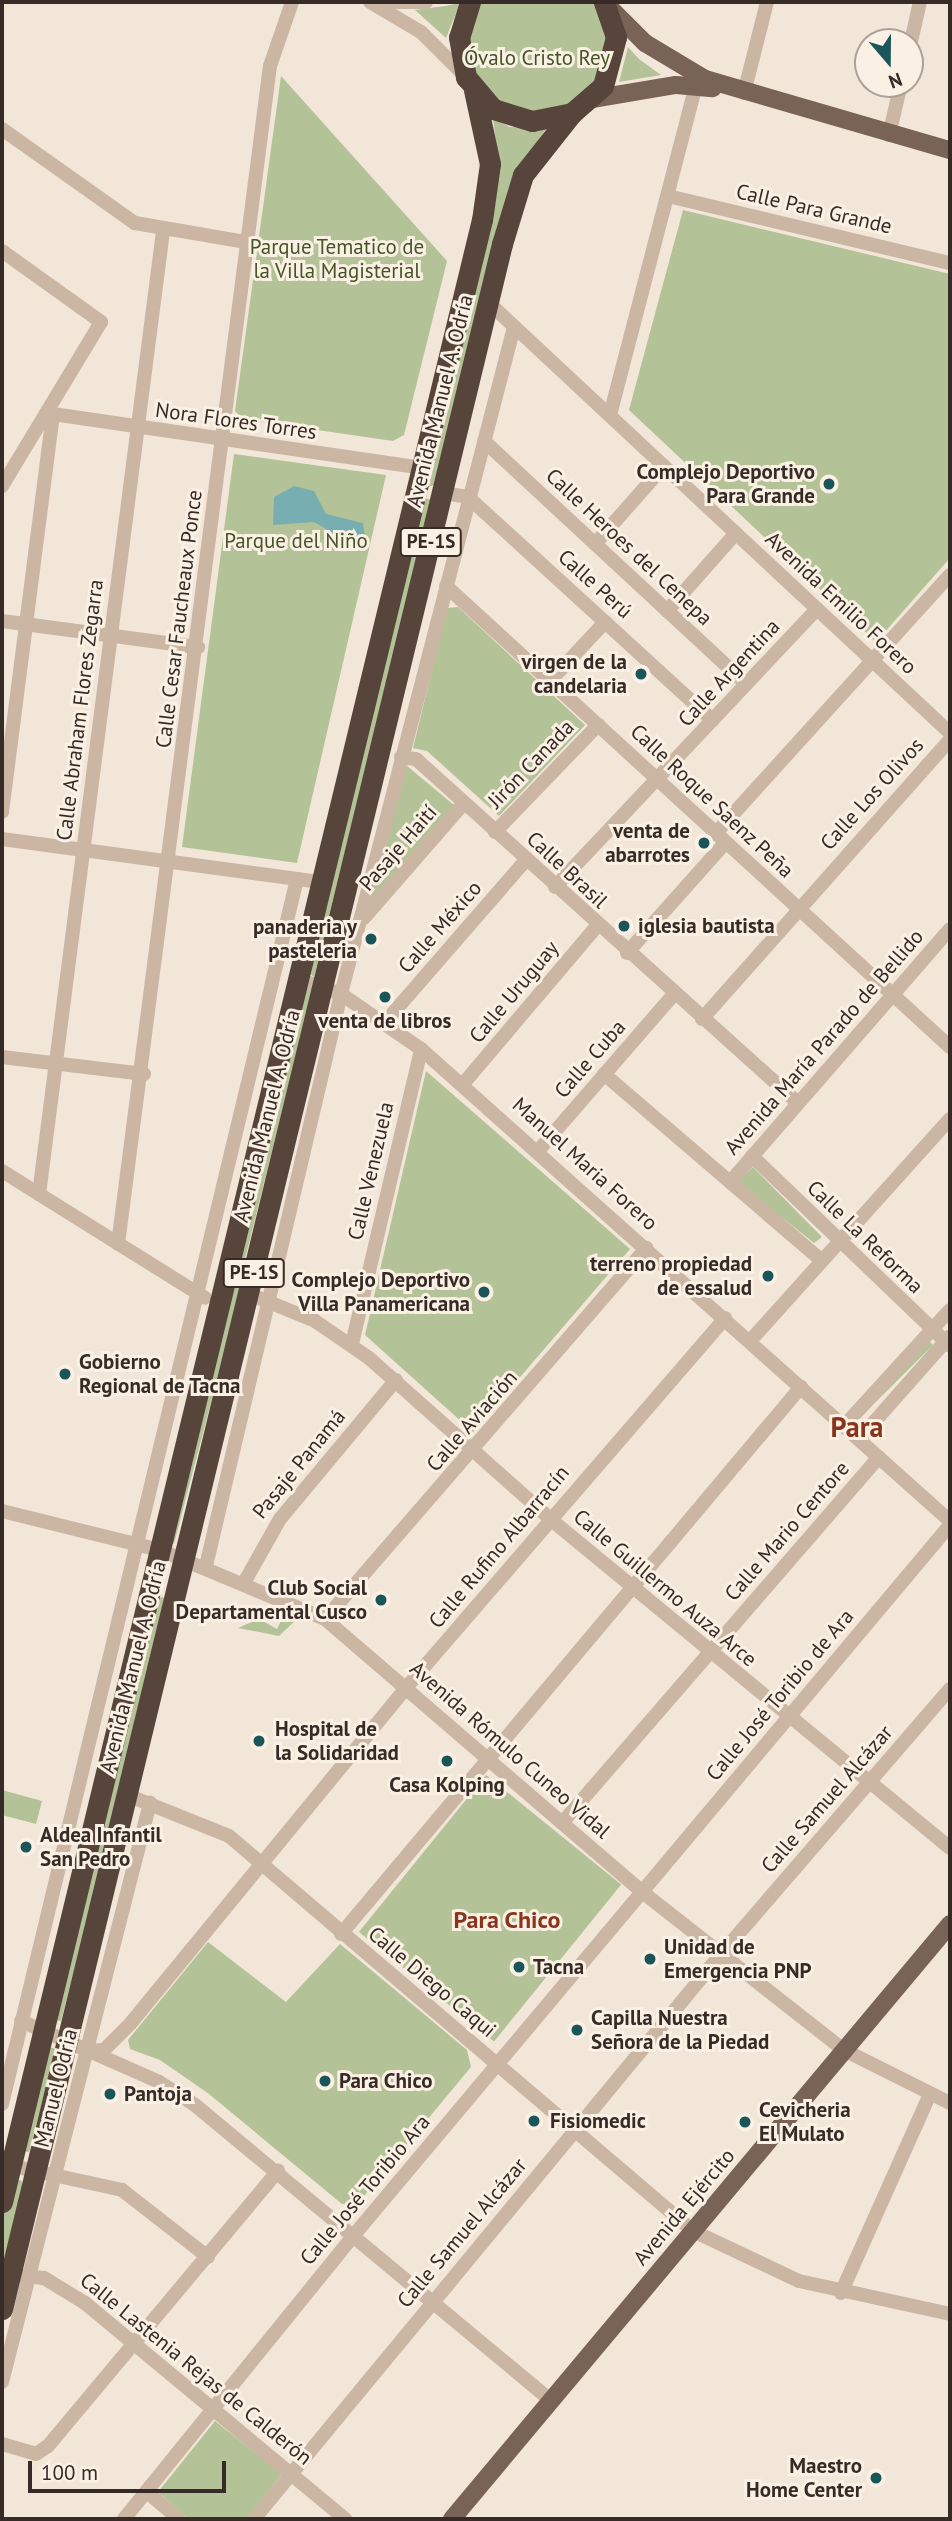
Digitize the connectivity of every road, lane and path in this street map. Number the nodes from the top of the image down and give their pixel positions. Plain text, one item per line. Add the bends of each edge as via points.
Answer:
1 (292, 2) edge
2 (370, 2) edge
3 (377, 2) edge
4 (426, 2) edge
5 (470, 2) edge
6 (766, 2) edge
7 (920, 2) edge
8 (605, 3) edge
9 (914, 28) edge
10 (470, 83) junction
11 (696, 86) junction
12 (744, 93) junction
13 (898, 98) edge
14 (592, 99) junction
15 (572, 113) junction
16 (2, 129) edge
17 (890, 135) junction
18 (950, 150) edge
19 (668, 196) junction
20 (163, 231) junction
21 (246, 242) junction
22 (4, 258) edge
23 (950, 263) edge
24 (489, 303) junction
25 (514, 327) junction
26 (49, 414) junction
27 (610, 415) junction
28 (135, 427) junction
29 (221, 441) junction
30 (484, 441) junction
31 (664, 466) junction
32 (420, 478) junction
33 (2, 486) edge
34 (443, 493) junction
35 (468, 496) junction
36 (736, 533) junction
37 (595, 544) junction
38 (950, 575) edge
39 (446, 586) junction
40 (817, 609) junction
41 (667, 611) junction
42 (2, 621) edge
43 (605, 622) junction
44 (27, 625) junction
45 (110, 635) junction
46 (198, 647) junction
47 (873, 661) junction
48 (550, 681) junction
49 (747, 684) junction
50 (712, 720) junction
51 (598, 725) junction
52 (950, 733) edge
53 (950, 740) edge
54 (401, 757) junction
55 (657, 779) junction
56 (464, 803) junction
57 (2, 812) edge
58 (495, 832) junction
59 (720, 838) junction
60 (2, 839) edge
61 (84, 850) junction
62 (526, 860) junction
63 (171, 862) junction
64 (297, 879) junction
65 (321, 882) junction
66 (555, 887) junction
67 (797, 908) junction
68 (362, 919) junction
69 (597, 926) junction
70 (950, 929) edge
71 (627, 953) junction
72 (298, 979) junction
73 (332, 990) junction
74 (891, 993) junction
75 (673, 995) junction
76 (702, 1019) junction
77 (386, 1021) junction
78 (950, 1047) edge
79 (421, 1049) junction
80 (2, 1056) edge
81 (58, 1064) junction
82 (144, 1074) junction
83 (604, 1074) junction
84 (463, 1084) junction
85 (798, 1103) junction
86 (950, 1119) edge
87 (538, 1151) junction
88 (752, 1156) junction
89 (2, 1171) edge
90 (730, 1182) junction
91 (39, 1194) junction
92 (839, 1243) junction
93 (118, 1244) junction
94 (646, 1248) junction
95 (822, 1261) junction
96 (228, 1271) junction
97 (251, 1286) junction
98 (199, 1294) junction
99 (270, 1302) junction
100 (218, 1306) junction
101 (950, 1310) edge
102 (725, 1318) junction
103 (933, 1330) junction
104 (949, 1341) edge
105 (750, 1342) junction
106 (352, 1345) junction
107 (396, 1380) junction
108 (801, 1387) junction
109 (844, 1426) junction
110 (859, 1439) junction
111 (474, 1452) junction
112 (879, 1457) junction
113 (2, 1511) edge
114 (549, 1518) junction
115 (950, 1523) edge
116 (138, 1543) junction
117 (160, 1550) junction
118 (184, 1558) junction
119 (205, 1566) junction
120 (245, 1581) junction
121 (632, 1586) junction
122 (325, 1619) junction
123 (710, 1652) junction
124 (405, 1689) junction
125 (950, 1689) edge
126 (789, 1717) junction
127 (489, 1758) junction
128 (867, 1783) junction
129 (127, 1795) junction
130 (150, 1803) junction
131 (562, 1823) junction
132 (950, 1848) edge
133 (263, 1864) junction
134 (642, 1891) junction
135 (950, 1924) edge
136 (341, 1934) junction
137 (722, 1954) junction
138 (21, 2021) junction
139 (43, 2030) junction
140 (66, 2042) junction
141 (844, 2050) junction
142 (86, 2051) junction
143 (497, 2063) junction
144 (930, 2094) junction
145 (950, 2103) edge
146 (2, 2104) edge
147 (574, 2132) junction
148 (6, 2164) edge
149 (36, 2169) junction
150 (278, 2171) junction
151 (58, 2172) junction
152 (2, 2202) edge
153 (693, 2231) junction
154 (354, 2235) junction
155 (208, 2257) junction
156 (20, 2276) junction
157 (841, 2293) junction
158 (433, 2302) junction
159 (2, 2309) edge
160 (950, 2314) edge
161 (136, 2346) junction
162 (2, 2382) edge
163 (551, 2401) junction
164 (214, 2409) junction
165 (2, 2444) edge
166 (290, 2473) junction
167 (146, 2492) junction
168 (124, 2519) edge
169 (179, 2519) edge
170 (254, 2519) edge
171 (345, 2519) edge
172 (452, 2519) edge

1 - 21 street, Calle Cesar Faucheaux Ponce via 270,66
2 - 10 street via 421,32
3 - 4 street
5 - 10 highway, PE-1S via 458,37
6 - 12 street
7 - 9 street
8 - 12 main road via 664,57
8 - 14 highway, PE-1S via 615,54
10 - 15 highway, PE-1S via 519,119 546,121
10 - 32 highway, Avenida Manuel A. Odría / PE-1S via 489,143 487,191
11 - 12 main road
11 - 14 main road
11 - 19 street
12 - 17 main road
13 - 17 street
14 - 15 highway, PE-1S
15 - 24 highway, Avenida Manuel A. Odría / PE-1S via 523,175
16 - 20 street via 135,223
17 - 18 main road
19 - 23 street, Calle Para Grande
19 - 27 street
20 - 21 street
20 - 28 street, Calle Abraham Flores Zegarra
21 - 29 street, Calle Cesar Faucheaux Ponce
22 - 26 street via 101,322
24 - 25 street, Avenida Emilio Forero
24 - 34 highway, Avenida Manuel A. Odría / PE-1S
25 - 27 street, Avenida Emilio Forero
25 - 30 street, Avenida Manuel A. Odría
26 - 28 street, Nora Flores Torres
26 - 33 street
26 - 44 street
27 - 31 street, Avenida Emilio Forero
28 - 29 street, Nora Flores Torres
28 - 45 street, Calle Abraham Flores Zegarra
29 - 32 street, Nora Flores Torres
29 - 46 street, Calle Cesar Faucheaux Ponce
30 - 35 street, Avenida Manuel A. Odría
30 - 37 street, Calle Heroes del Cenepa
31 - 36 street, Avenida Emilio Forero
31 - 37 street
32 - 34 highway
32 - 65 highway, Avenida Manuel A. Odría / PE-1S
34 - 35 street
34 - 73 highway, Avenida Manuel A. Odría / PE-1S
35 - 39 street, Avenida Manuel A. Odría
35 - 43 street, Calle Perú
36 - 40 street, Avenida Emilio Forero
36 - 41 street
37 - 41 street, Calle Heroes del Cenepa
38 - 47 street
39 - 48 street, Calle Roque Saenz Peña
39 - 54 street, Avenida Manuel A. Odría
40 - 47 street, Avenida Emilio Forero
40 - 49 street, Calle Argentina
41 - 49 street, Calle Heroes del Cenepa
42 - 44 street
43 - 48 street
43 - 50 street, Calle Perú
44 - 45 street
44 - 57 street
45 - 46 street
45 - 61 street, Calle Abraham Flores Zegarra
46 - 63 street, Calle Cesar Faucheaux Ponce
47 - 52 street, Avenida Emilio Forero
47 - 59 street
48 - 51 street, Calle Roque Saenz Peña
49 - 50 street, Calle Argentina
50 - 55 street, Calle Argentina
51 - 55 street, Calle Roque Saenz Peña
51 - 58 street, Jirón Canada
53 - 67 street, Calle Los Olivos
54 - 56 street, Calle Brasil via 416,759
54 - 68 street, Avenida Manuel A. Odría
55 - 59 street, Calle Roque Saenz Peña
55 - 66 street, Calle Argentina
56 - 58 street, Calle Brasil
56 - 68 street, Pasaje Haití
58 - 62 street, Calle Brasil
59 - 67 street, Calle Roque Saenz Peña
59 - 71 street
60 - 61 street
61 - 63 street
61 - 81 street, Calle Abraham Flores Zegarra
62 - 66 street, Calle Brasil
62 - 77 street, Calle México
63 - 64 street
63 - 82 street, Calle Cesar Faucheaux Ponce
64 - 65 street
64 - 98 street, Avenida Manuel A. Odría
65 - 72 highway, Avenida Manuel A. Odría / PE-1S
66 - 69 street, Calle Brasil
67 - 74 street, Calle Roque Saenz Peña
67 - 76 street, Calle Los Olivos
68 - 73 street, Avenida Manuel A. Odría
69 - 71 street, Calle Brasil
69 - 84 street, Calle Uruguay
70 - 74 street, Avenida María Parado de Bellido
71 - 75 street, Calle Brasil
72 - 73 street, Manuel Maria Forero
72 - 96 highway, Avenida Manuel A. Odría / PE-1S
73 - 77 street, Manuel Maria Forero
73 - 97 highway, Avenida Manuel A. Odría / PE-1S
73 - 99 street, Avenida Manuel A. Odría
74 - 78 street, Calle Roque Saenz Peña
74 - 85 street, Avenida María Parado de Bellido
75 - 76 street, Calle Brasil
75 - 83 street, Calle Cuba
76 - 85 street, Calle Brasil
77 - 79 street, Manuel Maria Forero
79 - 84 street, Manuel Maria Forero
79 - 106 street, Calle Venezuela
80 - 81 street
81 - 82 street
81 - 91 street, Calle Abraham Flores Zegarra
82 - 93 street, Calle Cesar Faucheaux Ponce
83 - 87 street, Calle Cuba
83 - 90 street
84 - 87 street, Manuel Maria Forero
85 - 88 street, Avenida María Parado de Bellido
86 - 92 street
87 - 94 street, Manuel Maria Forero
88 - 90 street, Avenida María Parado de Bellido
88 - 92 street, Calle La Reforma
89 - 91 street
90 - 95 street
91 - 93 street
92 - 95 street
92 - 103 street, Calle La Reforma
93 - 98 street
94 - 102 street, Manuel Maria Forero
94 - 111 street, Calle Aviación
95 - 105 street
96 - 97 highway
96 - 100 highway, Avenida Manuel A. Odría / PE-1S
97 - 99 street, Calle Guillermo Auza Arce
97 - 118 highway, Avenida Manuel A. Odría / PE-1S
98 - 100 street
98 - 116 street, Avenida Manuel A. Odría
99 - 106 street, Calle Guillermo Auza Arce
99 - 119 street, Avenida Manuel A. Odría
100 - 117 highway, Avenida Manuel A. Odría / PE-1S
101 - 103 street
102 - 105 street, Manuel Maria Forero
102 - 114 street, Calle Rufino Albarracín
103 - 104 street, Calle La Reforma
103 - 109 street
104 - 110 street
105 - 108 street, Manuel Maria Forero
106 - 107 street, Calle Guillermo Auza Arce
107 - 111 street, Calle Guillermo Auza Arce
107 - 120 street, Pasaje Panamá via 280,1518
108 - 109 street, Manuel Maria Forero
108 - 121 street
109 - 110 street, Manuel Maria Forero
110 - 112 street, Manuel Maria Forero
111 - 114 street, Calle Guillermo Auza Arce
111 - 122 street, Calle Aviación
112 - 115 street, Manuel Maria Forero
112 - 123 street, Calle Mario Centore
113 - 116 street, Avenida Rómulo Cuneo Vidal
114 - 121 street, Calle Guillermo Auza Arce
114 - 124 street, Calle Rufino Albarracín
115 - 126 street, Calle José Toribio de Ara
116 - 117 street, Avenida Rómulo Cuneo Vidal
116 - 138 street, Avenida Manuel A. Odría
117 - 118 street, Avenida Rómulo Cuneo Vidal
117 - 139 highway, Avenida Manuel A. Odría / PE-1S
118 - 119 street, Avenida Rómulo Cuneo Vidal
118 - 129 highway, Avenida Manuel A. Odría / PE-1S
119 - 120 street, Avenida Rómulo Cuneo Vidal
120 - 122 street, Avenida Rómulo Cuneo Vidal
121 - 123 street, Calle Guillermo Auza Arce
121 - 127 street
122 - 124 street, Avenida Rómulo Cuneo Vidal
123 - 126 street, Calle Guillermo Auza Arce
123 - 131 street, Calle Mario Centore
124 - 127 street, Avenida Rómulo Cuneo Vidal
124 - 133 street, Calle Rufino Albarracín
125 - 128 street, Calle Samuel Alcázar
126 - 128 street, Calle Guillermo Auza Arce
126 - 134 street, Calle José Toribio de Ara
127 - 131 street, Avenida Rómulo Cuneo Vidal
127 - 136 street
128 - 132 street, Calle Guillermo Auza Arce
128 - 137 street, Calle Samuel Alcázar
129 - 130 street, Calle Diego Caqui
129 - 140 highway, Avenida Manuel A. Odría / PE-1S
130 - 133 street, Calle Diego Caqui via 211,1825
130 - 142 street, Manuel Odria
131 - 134 street, Avenida Rómulo Cuneo Vidal
133 - 136 street, Calle Diego Caqui
133 - 142 street, Calle Rufino Albarracín via 118,2038 104,2050
134 - 137 street, Avenida Rómulo Cuneo Vidal
134 - 143 street, Calle José Toribio Ara
135 - 141 main road, Avenida Ejército
136 - 143 street, Calle Diego Caqui
137 - 141 street, Avenida Rómulo Cuneo Vidal
137 - 147 street, Calle Samuel Alcázar
138 - 139 street
138 - 146 street, Avenida Manuel A. Odría
139 - 140 street
139 - 148 highway, Avenida Manuel A. Odría / PE-1S
140 - 142 street
140 - 149 highway, Avenida Manuel A. Odría / PE-1S
141 - 144 street, Avenida Rómulo Cuneo Vidal
141 - 153 main road, Avenida Ejército
142 - 150 street via 175,2091
142 - 151 street, Manuel Odria
143 - 147 street, Calle Diego Caqui
143 - 154 street, Calle José Toribio Ara
144 - 145 street, Avenida Rómulo Cuneo Vidal
144 - 157 street
147 - 153 street, Calle Diego Caqui
147 - 158 street, Calle Samuel Alcázar
148 - 149 street
148 - 152 highway, Avenida Manuel A. Odría / PE-1S
149 - 151 street
149 - 156 highway, Avenida Manuel A. Odría / PE-1S
150 - 154 street
150 - 155 street
151 - 155 street via 122,2190
151 - 156 street, Manuel Odria
153 - 157 street, Calle Diego Caqui via 755,2264
153 - 163 main road, Avenida Ejército
154 - 158 street
154 - 164 street, Calle José Toribio Ara
155 - 161 street
156 - 159 highway, Avenida Manuel A. Odría / PE-1S
156 - 161 street, Calle Lastenia Rejas de Calderón via 73,2294
156 - 162 street, Manuel Odria
157 - 160 street, Calle Diego Caqui
158 - 163 street
158 - 166 street, Calle Samuel Alcázar
161 - 164 street, Calle Lastenia Rejas de Calderón
161 - 165 street via 48,2446 36,2454
163 - 172 main road, Avenida Ejército
164 - 166 street, Calle Lastenia Rejas de Calderón
164 - 167 street, Calle José Toribio Ara
166 - 170 street, Calle Samuel Alcázar
166 - 171 street, Calle Lastenia Rejas de Calderón
167 - 168 street, Calle José Toribio Ara
167 - 169 street

